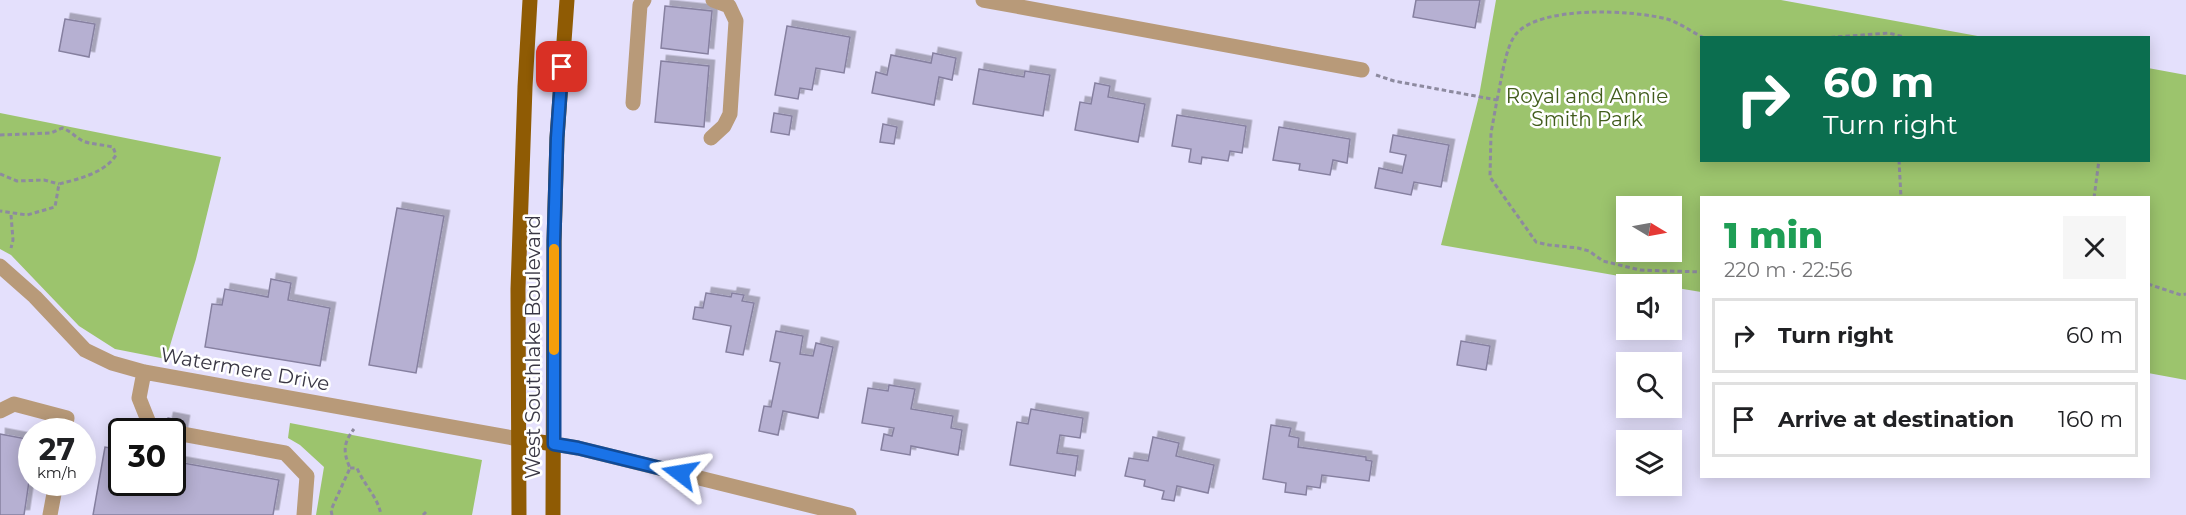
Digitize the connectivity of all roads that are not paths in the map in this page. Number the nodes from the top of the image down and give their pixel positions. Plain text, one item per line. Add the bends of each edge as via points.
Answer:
1 (530, 0) edge
2 (567, 0) edge
3 (644, 0) edge
4 (713, 0) edge
5 (983, 0) edge
6 (1362, 70) road end
7 (633, 104) dead end
8 (711, 138) dead end
9 (0, 266) edge
10 (144, 372) junction
11 (0, 411) edge
12 (68, 418) edge
13 (147, 418) edge
14 (186, 435) edge
15 (519, 439) junction
16 (554, 444) junction
17 (54, 496) edge
18 (806, 510) edge
19 (50, 515) edge
20 (304, 515) edge
21 (519, 515) edge
22 (553, 515) edge
23 (849, 515) edge

1 - 15 main road, West Southlake Boulevard via 518,289
2 - 16 main road, West Southlake Boulevard via 557,138
3 - 7 street via 640,5
4 - 8 street via 729,6 736,21 730,114
5 - 6 street
9 - 10 street, Watermere Drive via 85,350
10 - 13 street via 139,398
10 - 15 street, Watermere Drive
11 - 12 street via 14,404
14 - 20 street via 285,453 307,476
15 - 16 main road
15 - 21 main road, West Southlake Boulevard
16 - 18 street
16 - 22 main road, West Southlake Boulevard
17 - 19 street
18 - 23 street

